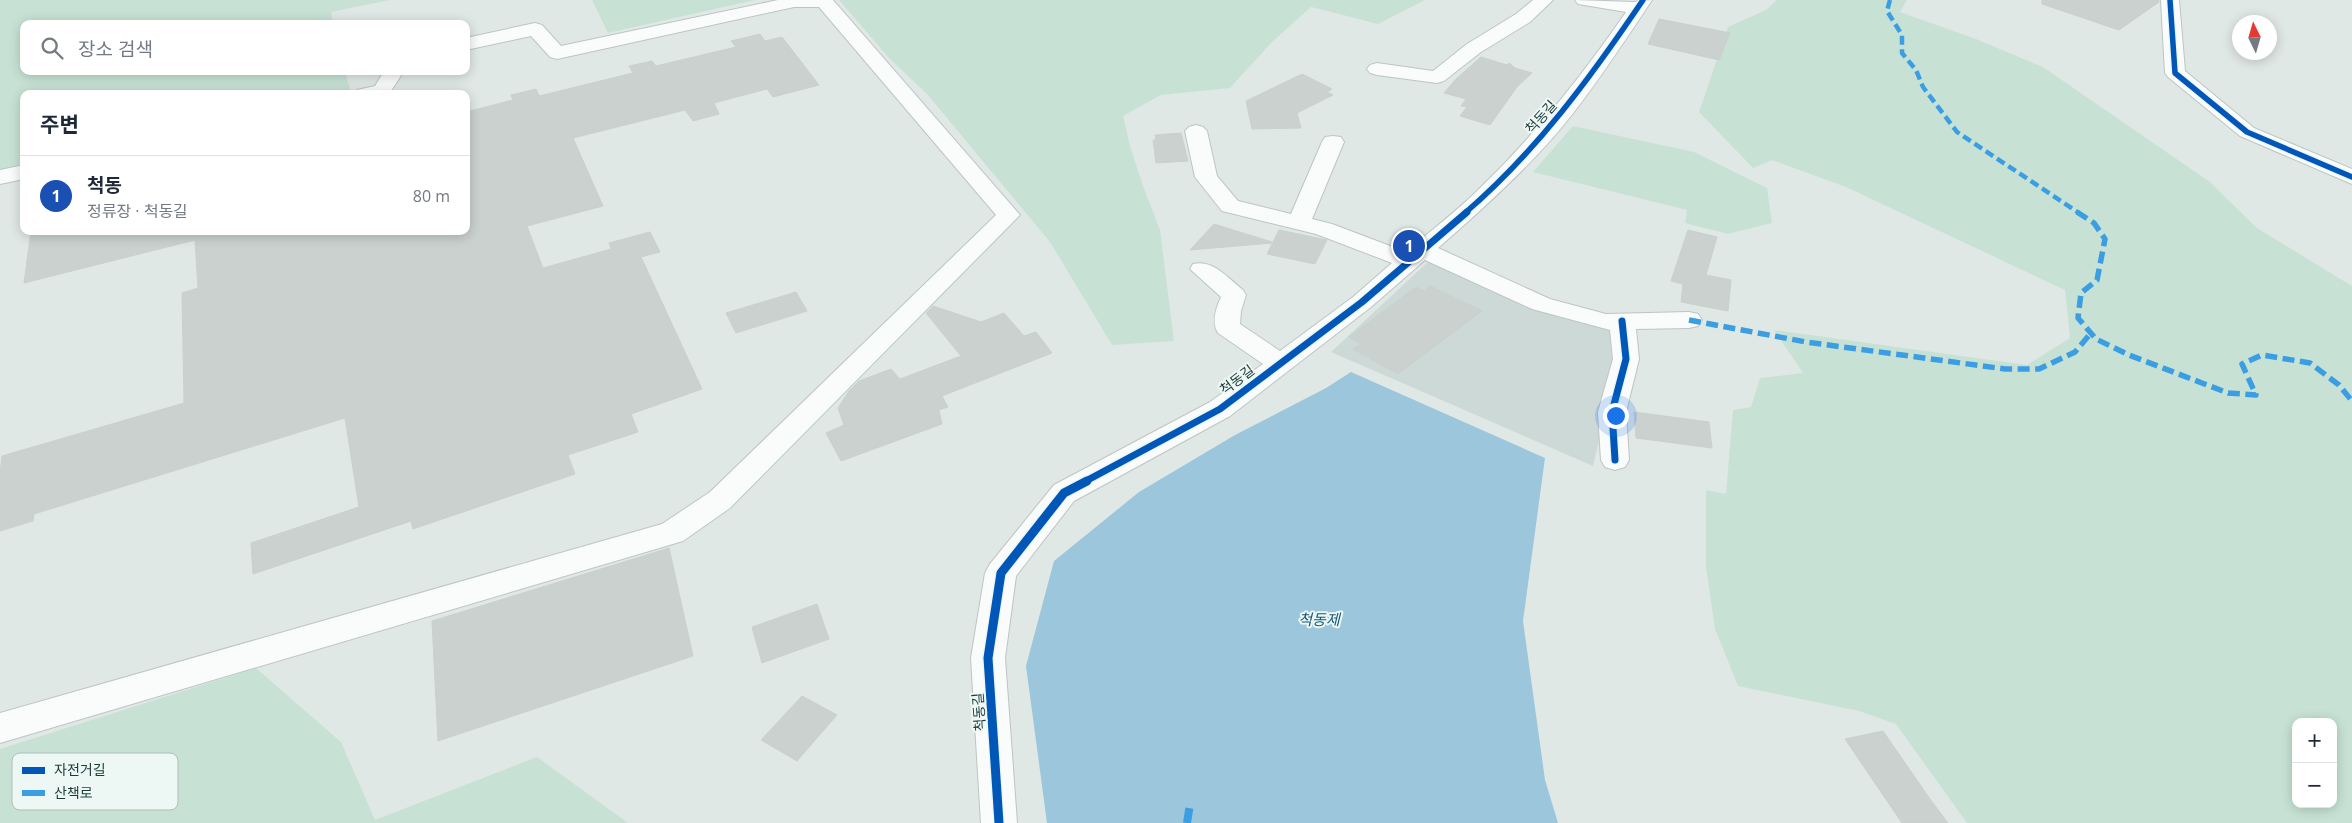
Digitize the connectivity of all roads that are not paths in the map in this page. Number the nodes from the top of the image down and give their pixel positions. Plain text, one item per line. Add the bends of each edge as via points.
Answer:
1 (1544, 0) edge
2 (1584, 0) edge
3 (2170, 0) edge
4 (1640, 4) edge
5 (470, 43) edge
6 (1377, 69) dead end
7 (391, 75) edge
8 (382, 90) edge
9 (1196, 131) dead end
10 (1332, 142) dead end
11 (20, 173) edge
12 (0, 177) edge
13 (2352, 177) edge
14 (1299, 223) junction
15 (1416, 256) junction
16 (1202, 269) dead end
17 (1690, 320) dead end
18 (1622, 321) junction
19 (1280, 363) junction
20 (1615, 460) dead end
21 (0, 728) edge
22 (999, 823) edge

1 - 6 street via 1437,77
2 - 4 street
3 - 13 street via 2175,73 2247,132
4 - 15 street, 척동길 via 1562,113 1486,195
5 - 21 street via 535,29 557,53 794,2 824,1 1009,216 720,500 672,533
7 - 8 street
9 - 14 street via 1206,177 1230,206
10 - 14 street
11 - 12 street
14 - 15 street
15 - 18 street via 1541,304 1606,322
15 - 19 street, 척동길 via 1362,302
16 - 19 street via 1234,295 1228,311 1228,327
17 - 18 street
18 - 20 street via 1626,359 1612,412
19 - 22 street, 척동길 via 1220,409 1064,493 1001,574 988,658

